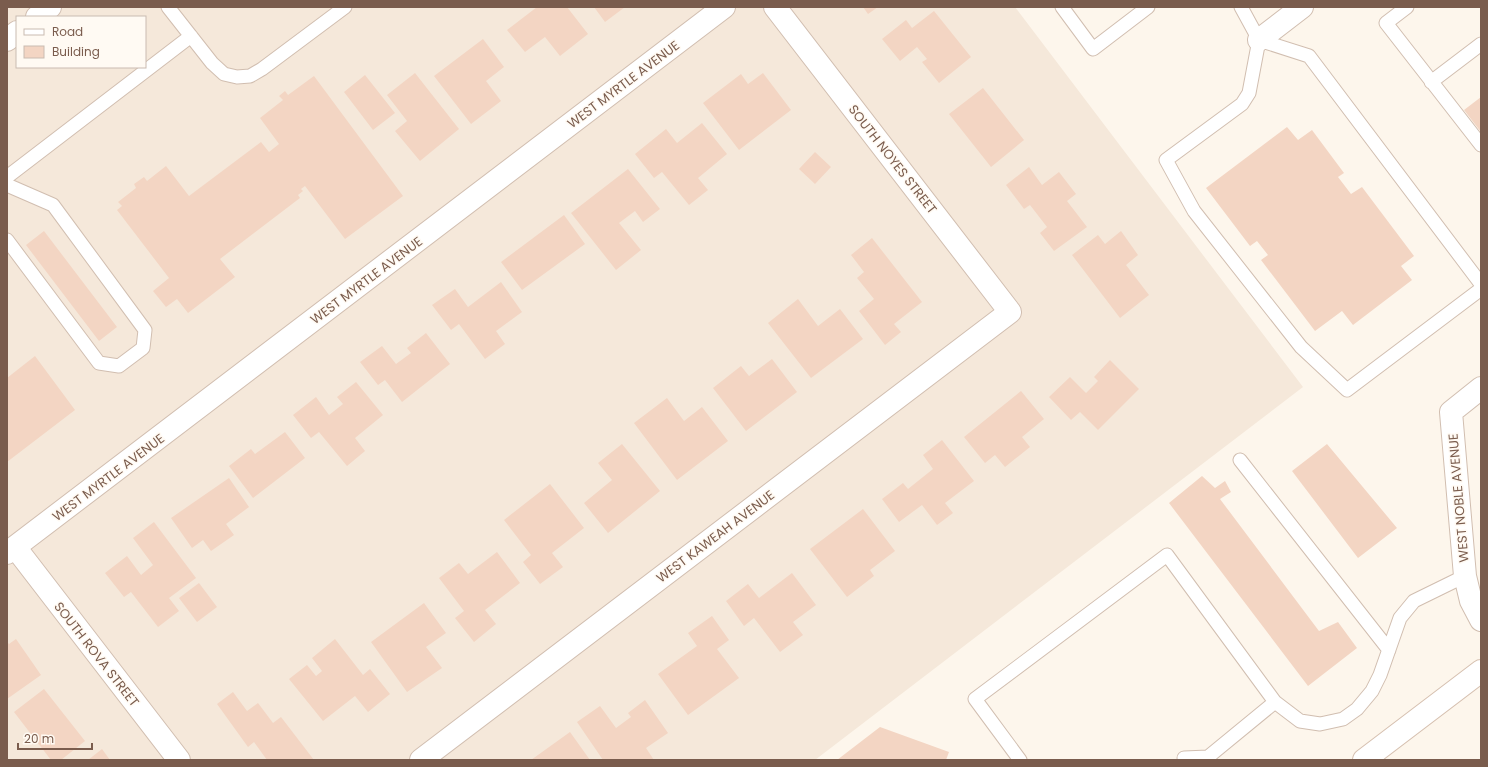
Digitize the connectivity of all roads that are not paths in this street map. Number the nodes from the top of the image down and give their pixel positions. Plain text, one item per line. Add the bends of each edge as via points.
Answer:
1 (50, 7) edge
2 (168, 7) edge
3 (345, 7) edge
4 (724, 7) edge
5 (775, 7) edge
6 (1062, 7) edge
7 (1148, 7) edge
8 (1241, 7) edge
9 (1302, 7) edge
10 (1407, 7) edge
11 (38, 16) edge
12 (16, 33) edge
13 (191, 36) junction
14 (7, 40) edge
15 (1259, 40) junction
16 (1481, 44) edge
17 (1431, 82) junction
18 (1481, 145) edge
19 (7, 177) edge
20 (7, 186) edge
21 (7, 240) edge
22 (1481, 284) edge
23 (1481, 289) edge
24 (1010, 312) joint
25 (1481, 388) edge
26 (1240, 460) dead end
27 (11, 550) edge
28 (1465, 576) junction
29 (1481, 620) edge
30 (1389, 650) junction
31 (1481, 671) edge
32 (1275, 702) junction
33 (1184, 758) dead end
34 (1209, 758) edge
35 (179, 760) edge
36 (421, 760) edge
37 (1020, 760) edge
38 (1364, 760) edge

1 - 11 street
2 - 13 lane
3 - 13 lane via 250,76 237,78 224,74
4 - 27 street, WEST MYRTLE AVENUE
5 - 24 street, SOUTH NOYES STREET
6 - 7 lane via 1093,49
8 - 15 lane
9 - 15 street
10 - 17 lane via 1386,23
12 - 14 street
13 - 19 lane
15 - 22 lane via 1309,56
15 - 23 lane via 1249,93 1242,104 1166,160 1194,211 1302,347 1347,390
16 - 17 lane
17 - 18 lane
20 - 21 lane via 53,205 145,330 143,348 119,366 99,363
24 - 36 street, WEST KAWEAH AVENUE
25 - 28 street, WEST NOBLE AVENUE via 1451,412
26 - 30 lane
27 - 35 street, SOUTH ROVA STREET
28 - 29 street, WEST NOBLE AVENUE via 1471,601
28 - 30 lane via 1414,601 1400,618
30 - 32 lane via 1372,692 1357,709 1343,719 1320,724 1300,721
31 - 38 street
32 - 34 lane
32 - 37 lane via 1167,555 975,699
33 - 34 lane

